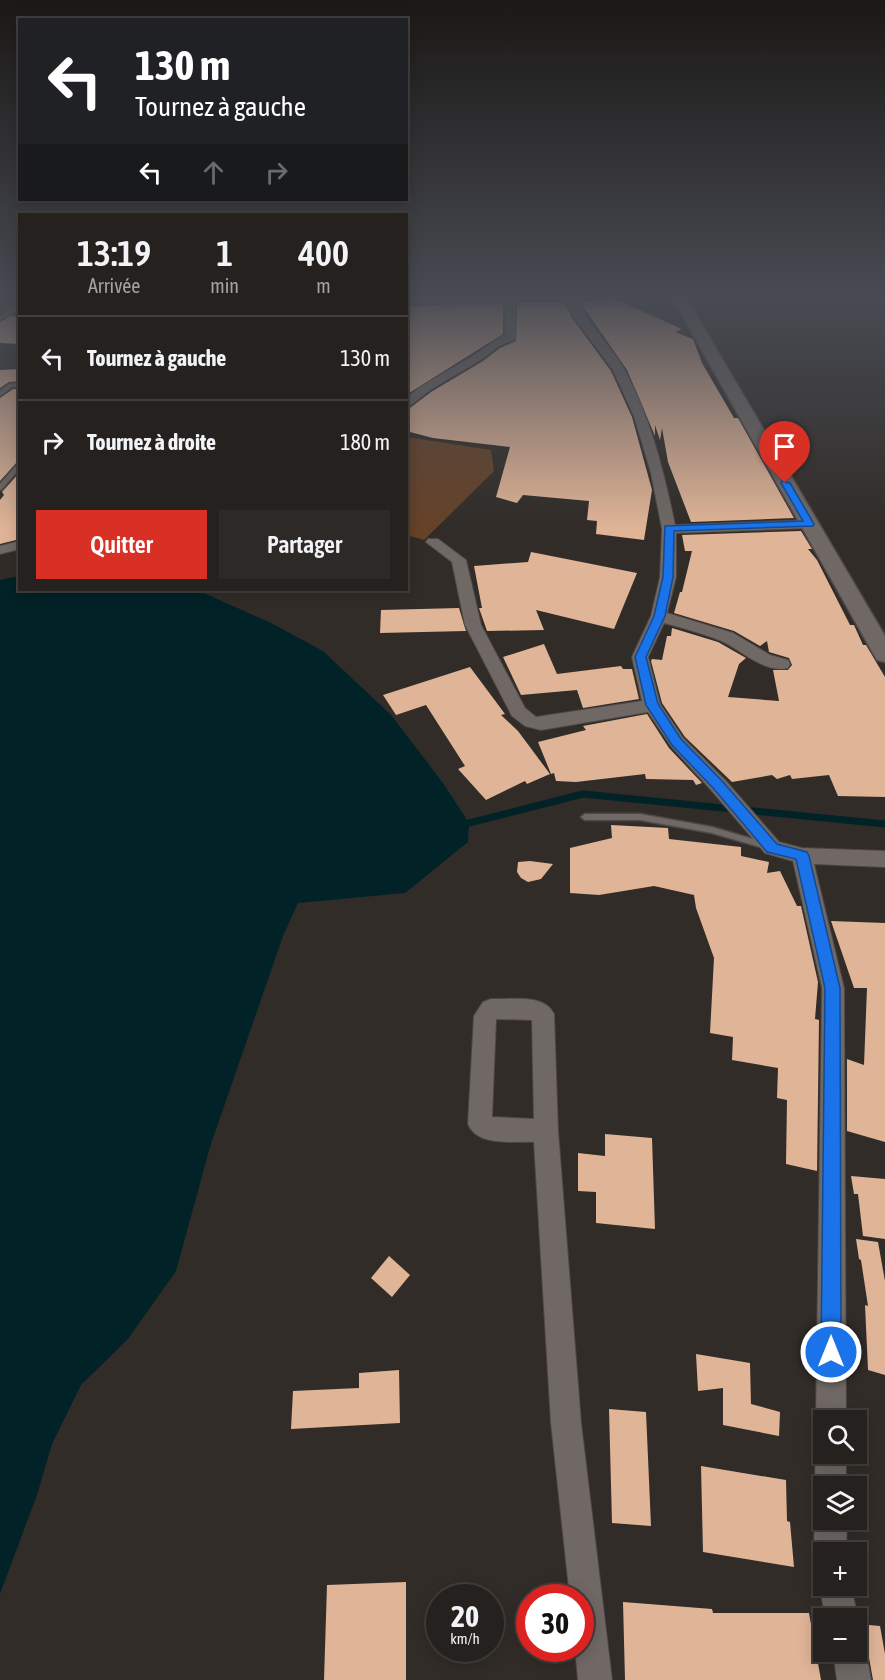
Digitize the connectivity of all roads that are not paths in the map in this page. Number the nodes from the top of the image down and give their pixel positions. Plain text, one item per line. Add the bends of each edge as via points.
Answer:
1 (451, 372) edge
2 (620, 372) edge
3 (722, 372) edge
4 (18, 385) edge
5 (0, 394) edge
6 (408, 403) edge
7 (18, 466) edge
8 (0, 488) edge
9 (809, 524) junction
10 (669, 529) junction
11 (433, 542) dead end
12 (18, 546) edge
13 (0, 550) edge
14 (659, 616) junction
15 (885, 655) edge
16 (782, 664) dead end
17 (652, 705) junction
18 (585, 817) dead end
19 (765, 841) junction
20 (802, 856) junction
21 (885, 859) edge
22 (546, 1131) junction
23 (831, 1410) edge
24 (851, 1662) edge
25 (595, 1680) edge
26 (854, 1680) edge

1 - 6 street
2 - 10 street via 640,416 658,473
3 - 9 street
4 - 5 lane via 11,385
7 - 8 lane
9 - 10 street
9 - 15 street
10 - 14 street via 668,577
11 - 17 street via 459,560 473,625 524,718 541,724
12 - 13 street
14 - 16 street via 727,637 764,659
14 - 17 street via 640,657
17 - 19 street via 677,742
18 - 19 lane via 640,817
19 - 20 street
20 - 21 street
20 - 23 street via 833,988
22 - 22 street via 485,1128 480,1124 484,1016 491,1009 538,1010 543,1014
22 - 25 street via 566,1423
24 - 26 street

